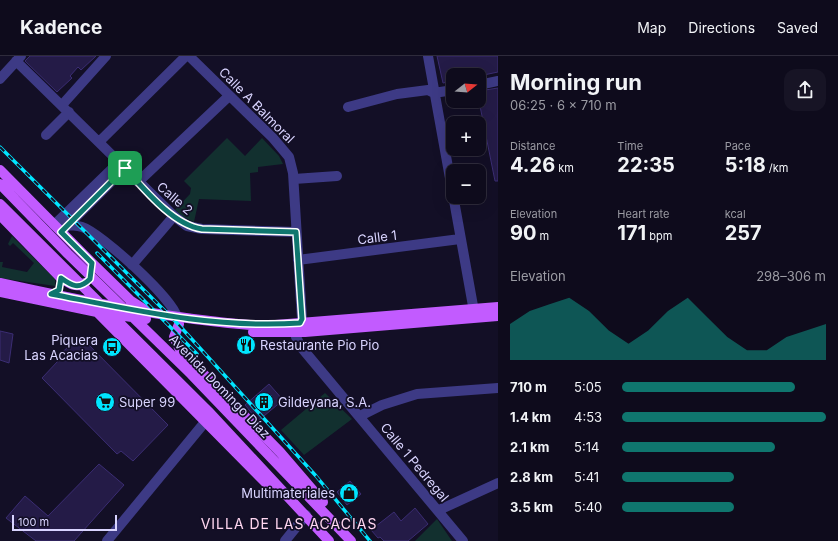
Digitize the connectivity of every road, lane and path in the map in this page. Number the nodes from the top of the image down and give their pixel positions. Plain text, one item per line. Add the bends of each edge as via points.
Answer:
1 (106, 56) edge
2 (186, 56) edge
3 (189, 56) edge
4 (428, 56) edge
5 (19, 58) edge
6 (0, 79) edge
7 (498, 81) edge
8 (486, 84) edge
9 (446, 91) edge
10 (434, 93) junction
11 (229, 96) junction
12 (348, 107) dead end
13 (65, 108) junction
14 (46, 135) dead end
15 (100, 142) junction
16 (122, 165) junction
17 (0, 170) edge
18 (337, 176) dead end
19 (294, 179) junction
20 (138, 182) junction
21 (0, 184) edge
22 (0, 204) edge
23 (0, 215) edge
24 (174, 216) junction
25 (61, 227) junction
26 (296, 232) junction
27 (460, 239) junction
28 (298, 260) junction
29 (92, 263) junction
30 (132, 265) junction
31 (61, 278) junction
32 (0, 283) edge
33 (0, 292) edge
34 (51, 294) junction
35 (498, 307) edge
36 (97, 312) junction
37 (150, 313) junction
38 (474, 315) junction
39 (498, 316) edge
40 (178, 320) junction
41 (299, 328) junction
42 (180, 350) junction
43 (156, 372) junction
44 (498, 388) edge
45 (360, 416) junction
46 (205, 422) junction
47 (498, 483) edge
48 (439, 510) junction
49 (306, 516) junction
50 (342, 530) junction
51 (107, 541) edge
52 (285, 541) edge
53 (329, 541) edge
54 (351, 541) edge
55 (463, 541) edge

1 - 13 street
2 - 15 street
3 - 11 street, Calle A Balmoral
4 - 10 street
5 - 6 street
5 - 13 street, Calle 2
7 - 8 street
9 - 10 street
10 - 12 street via 428,90 397,94
10 - 27 street
11 - 19 street, Calle A Balmoral via 289,157
11 - 20 street
13 - 14 street
13 - 15 street, Calle 2
15 - 16 street, Calle 2
16 - 20 street, Calle 2
16 - 25 street
16 - 25 street
17 - 25 main road
18 - 19 street
19 - 26 street, Calle A Balmoral
20 - 24 street, Calle 2
21 - 50 main road, Avenida Domingo Díaz
22 - 49 main road, Avenida Domingo Díaz via 208,411
23 - 31 main road
24 - 26 street, Calle 2 via 187,226 202,229
24 - 30 street
25 - 29 main road
25 - 30 street via 81,227 94,233
26 - 28 street, Calle A Balmoral
27 - 28 street, Calle 1
27 - 38 street
28 - 41 street, Calle A Balmoral via 302,319
29 - 31 main road via 90,279 85,284 72,286
29 - 37 main road via 130,301
30 - 40 street via 173,308
31 - 34 main road via 59,290
32 - 34 main road
33 - 36 main road
34 - 37 main road
35 - 38 main road
36 - 40 main road
36 - 43 main road
37 - 40 main road
38 - 39 main road
38 - 41 main road
40 - 41 main road via 230,330
40 - 42 main road via 174,337
41 - 45 street, Calle 1 Pedregal via 296,337 301,347
42 - 43 main road via 169,349 162,352 157,357
42 - 50 main road via 280,452 330,510
43 - 46 main road
44 - 45 street via 417,394 382,405
45 - 48 street, Calle 1 Pedregal
46 - 49 main road via 291,507
46 - 51 street
47 - 48 street
48 - 55 street, Calle 1 Pedregal
49 - 52 street
49 - 53 main road, Avenida Domingo Díaz
50 - 54 main road, Avenida Domingo Díaz

